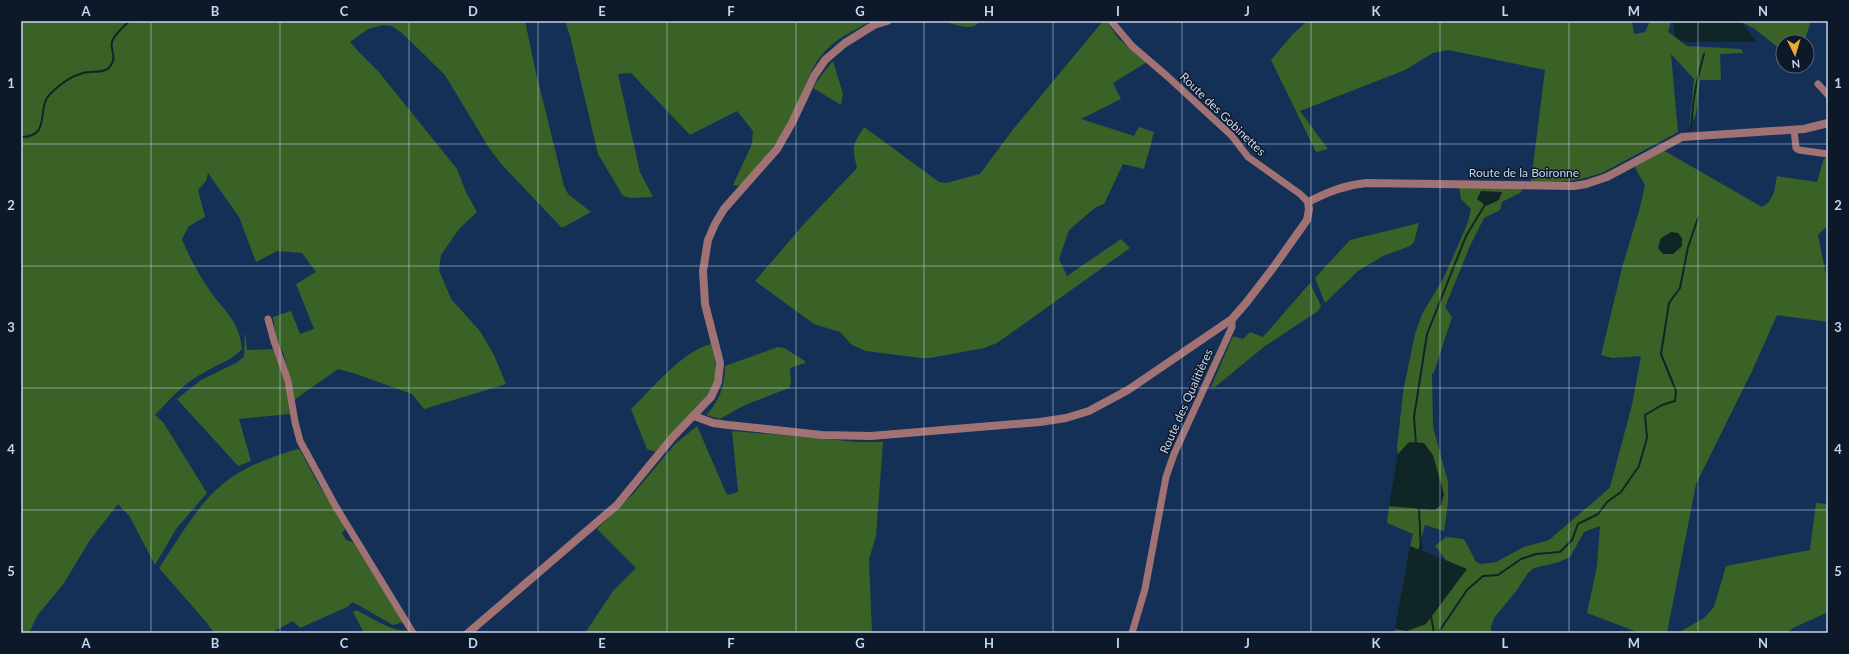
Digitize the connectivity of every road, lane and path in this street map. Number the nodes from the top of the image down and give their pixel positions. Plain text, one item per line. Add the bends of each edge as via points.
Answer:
1 (887, 21) edge
2 (1111, 21) edge
3 (1818, 84) dead end
4 (1828, 95) edge
5 (1828, 123) edge
6 (1794, 130) junction
7 (1828, 154) edge
8 (1308, 202) junction
9 (1232, 319) junction
10 (268, 320) dead end
11 (694, 416) junction
12 (413, 633) edge
13 (468, 633) edge
14 (1132, 633) edge

1 - 11 street via 874,25 845,43 825,60 777,148 724,209 715,224 705,255 703,286 706,310 719,356 720,375 711,397
2 - 8 street, Route des Gobinettes via 1132,46 1232,136 1248,157
3 - 4 street
5 - 6 street, Route de la Boironne
6 - 7 street via 1796,148
6 - 8 street, Route de la Boironne via 1682,137 1621,170 1586,184 1564,187 1366,183 1348,185
8 - 9 street, Route des Qualitières via 1307,220 1269,274
9 - 11 street via 1112,399 1089,411 1056,420 915,434 846,436 713,423
9 - 14 street, Route des Qualitières via 1232,327 1166,477 1146,590
10 - 12 street via 288,381 300,441 336,508
11 - 13 street via 655,458 617,505

